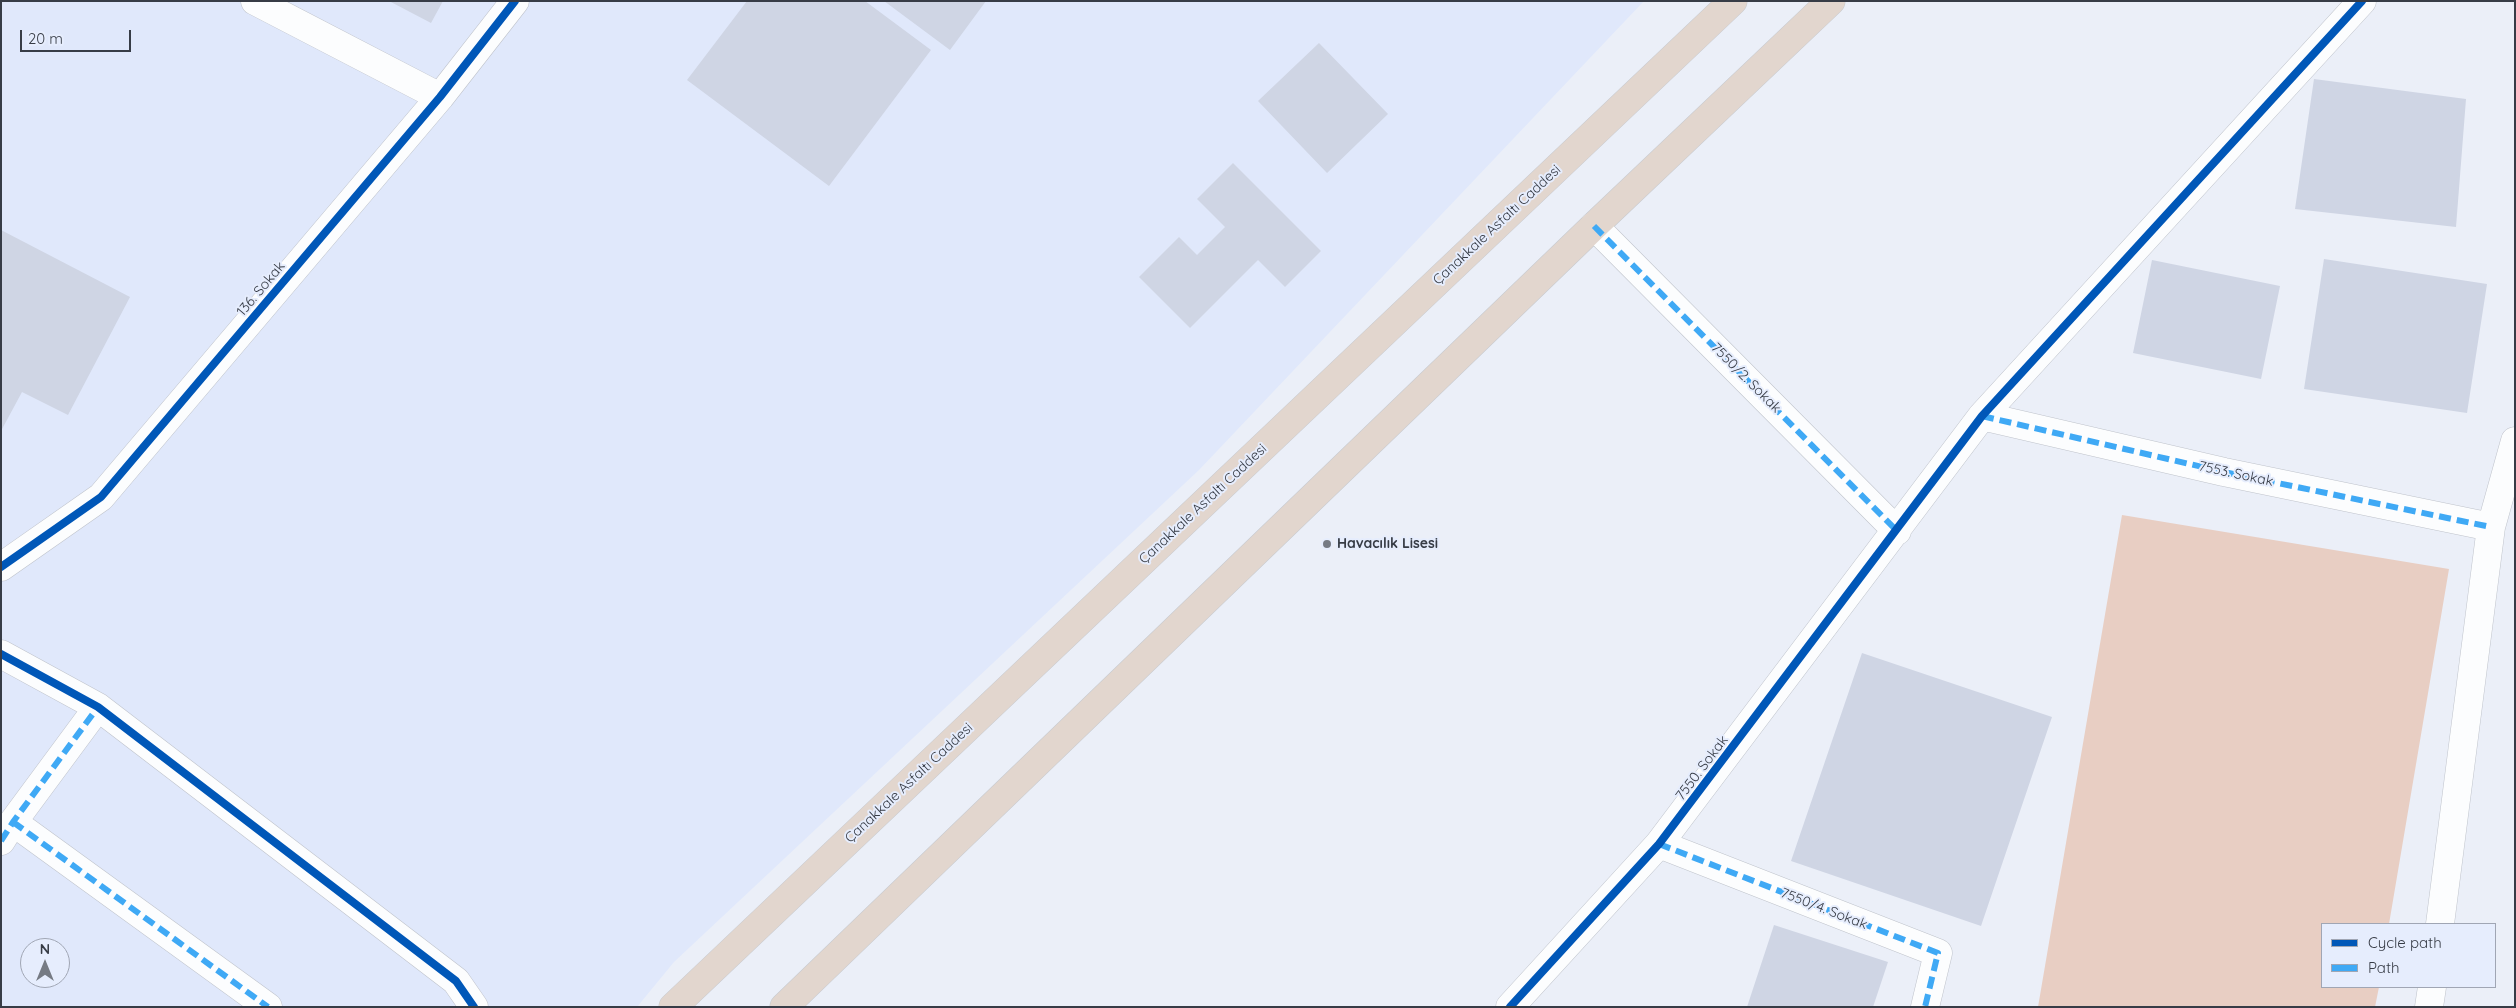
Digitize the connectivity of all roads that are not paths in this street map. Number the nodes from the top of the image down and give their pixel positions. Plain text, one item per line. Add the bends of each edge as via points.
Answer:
1 (254, 1) edge
2 (515, 1) edge
3 (1733, 1) edge
4 (1831, 1) edge
5 (2362, 1) edge
6 (440, 97) junction
7 (1594, 226) junction
8 (1982, 416) junction
9 (2515, 441) edge
10 (2491, 527) junction
11 (1897, 530) junction
12 (1, 567) edge
13 (1, 654) edge
14 (98, 707) junction
15 (7, 831) edge
16 (1659, 844) junction
17 (2440, 923) edge
18 (2432, 988) edge
19 (268, 1007) edge
20 (474, 1007) edge
21 (673, 1007) edge
22 (784, 1007) edge
23 (1510, 1007) edge
24 (1925, 1007) edge
25 (2429, 1007) edge

1 - 6 street
2 - 6 street, 136. Sokak
3 - 21 highway, Çanakkale Asfaltı Caddesi
4 - 7 highway
5 - 8 street, 7550. Sokak
6 - 12 street, 136. Sokak via 101,497
7 - 11 street, 7550/2. Sokak
7 - 22 highway
8 - 10 street, 7553. Sokak via 2224,472
8 - 11 street, 7550. Sokak
9 - 10 street
10 - 17 street
11 - 16 street, 7550. Sokak
13 - 14 street
14 - 15 street
14 - 20 street via 456,981
15 - 19 street
16 - 23 street, 7550. Sokak
16 - 24 street, 7550/4. Sokak via 1938,953
18 - 25 street

